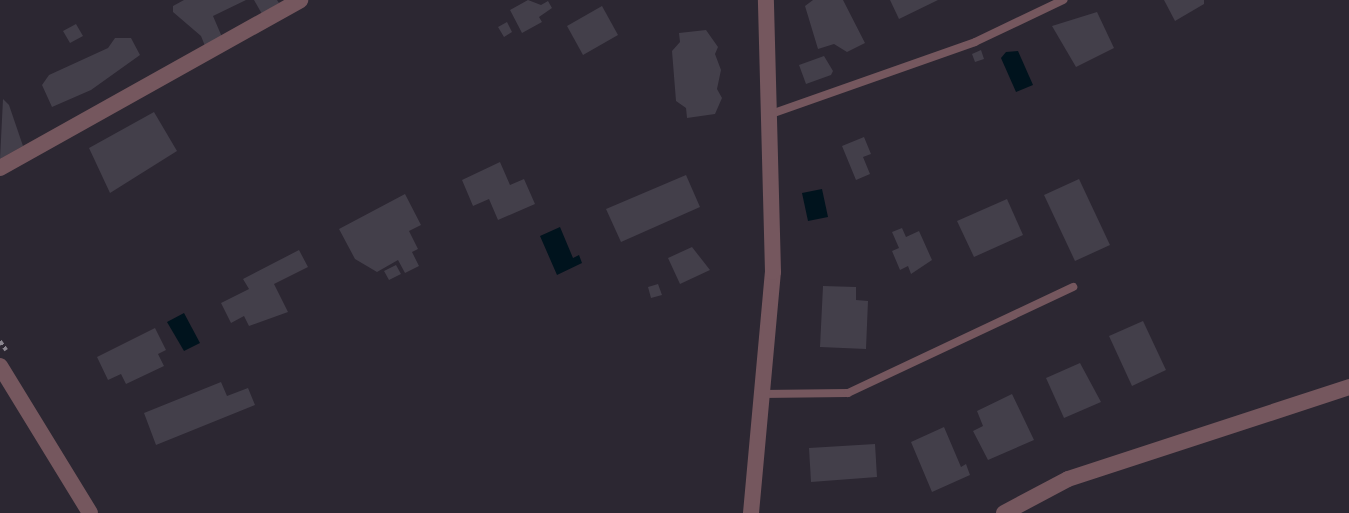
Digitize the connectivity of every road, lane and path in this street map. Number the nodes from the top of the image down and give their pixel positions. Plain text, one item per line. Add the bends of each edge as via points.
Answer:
1 (300, 0) edge
2 (766, 0) edge
3 (1063, 0) edge
4 (771, 114) junction
5 (0, 168) edge
6 (1073, 287) dead end
7 (0, 366) edge
8 (1349, 387) edge
9 (762, 394) junction
10 (90, 513) edge
11 (751, 513) edge
12 (1004, 513) edge

1 - 5 street
2 - 4 street
3 - 4 lane via 975,42
4 - 9 street via 773,272
6 - 9 lane via 848,393
7 - 10 street
8 - 12 street via 1068,479
9 - 11 street

